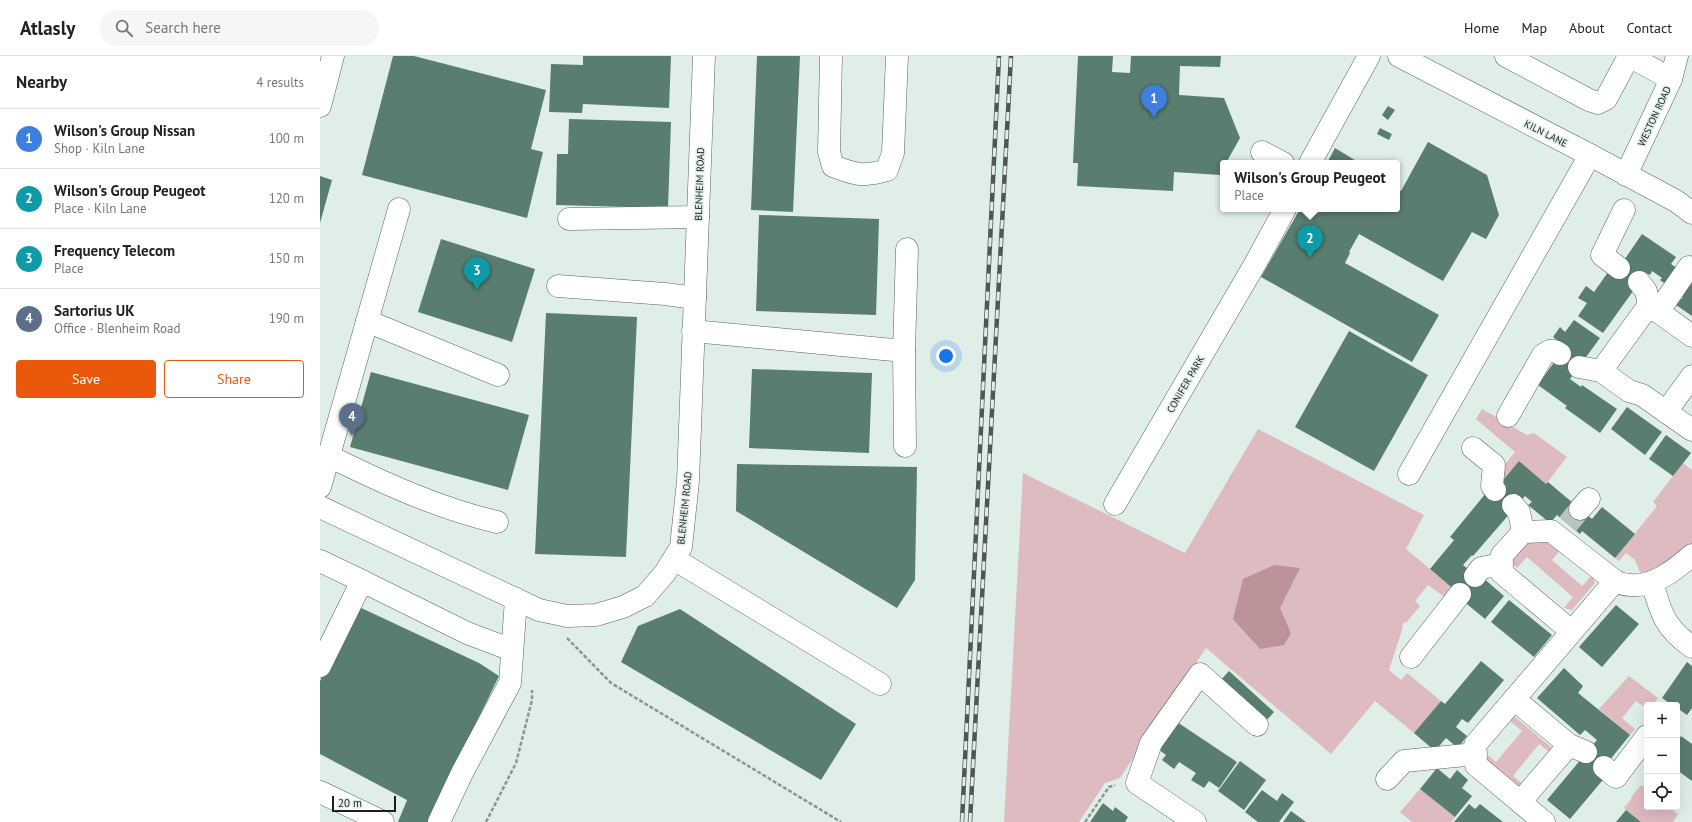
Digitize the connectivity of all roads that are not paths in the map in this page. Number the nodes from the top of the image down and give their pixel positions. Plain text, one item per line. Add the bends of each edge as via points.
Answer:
1 (333, 56) edge
2 (704, 56) edge
3 (831, 56) edge
4 (897, 56) edge
5 (1369, 56) edge
6 (1399, 56) edge
7 (1506, 56) edge
8 (1677, 56) edge
9 (1671, 79) junction
10 (320, 106) edge
11 (1262, 152) dead end
12 (1590, 155) junction
13 (1277, 160) edge
14 (1312, 160) edge
15 (1626, 174) junction
16 (399, 209) dead end
17 (1624, 210) dead end
18 (1283, 212) edge
19 (1692, 213) edge
20 (698, 217) junction
21 (569, 218) dead end
22 (907, 249) dead end
23 (1689, 267) dead end
24 (1619, 268) dead end
25 (1639, 282) dead end
26 (558, 286) dead end
27 (695, 298) junction
28 (1654, 308) junction
29 (367, 322) junction
30 (693, 331) junction
31 (1692, 336) edge
32 (904, 351) junction
33 (1560, 354) dead end
34 (1579, 367) dead end
35 (1601, 371) junction
36 (498, 375) dead end
37 (1692, 376) edge
38 (1666, 412) junction
39 (1508, 416) dead end
40 (1692, 430) edge
41 (328, 442) edge
42 (905, 446) dead end
43 (1473, 448) dead end
44 (1409, 474) dead end
45 (1495, 490) dead end
46 (320, 503) edge
47 (1115, 504) dead end
48 (1513, 505) dead end
49 (497, 522) dead end
50 (1523, 532) junction
51 (1692, 555) edge
52 (674, 559) junction
53 (320, 561) edge
54 (1502, 564) junction
55 (1475, 576) dead end
56 (362, 581) junction
57 (1614, 581) junction
58 (1652, 582) junction
59 (1460, 594) dead end
60 (516, 599) junction
61 (329, 626) edge
62 (1571, 631) junction
63 (1692, 647) edge
64 (512, 650) junction
65 (1410, 657) dead end
66 (320, 666) edge
67 (880, 684) dead end
68 (1514, 699) junction
69 (1257, 725) dead end
70 (1645, 738) edge
71 (1476, 760) junction
72 (1604, 767) dead end
73 (1387, 780) dead end
74 (320, 792) edge
75 (1520, 802) junction
76 (383, 822) edge
77 (439, 822) edge
78 (1195, 822) edge
79 (1544, 822) edge

1 - 10 street
2 - 20 street, BLENHEIM ROAD
3 - 4 street via 829,152 833,166 850,173 868,175 887,170 893,153
5 - 14 street
6 - 12 street, KILN LANE
7 - 9 street via 1598,103 1606,99 1629,56
8 - 9 street, WESTON ROAD
9 - 15 street, WESTON ROAD
11 - 13 street
12 - 15 street, KILN LANE
12 - 44 street
15 - 19 street, KILN LANE via 1676,201
16 - 29 street
17 - 24 street via 1602,254
18 - 47 street, CONIFER PARK
20 - 21 street
20 - 27 street, BLENHEIM ROAD
22 - 32 street
23 - 28 street
25 - 28 street
26 - 27 street
27 - 30 street, BLENHEIM ROAD
28 - 31 street
28 - 35 street
29 - 36 street
29 - 41 street
30 - 32 street
30 - 52 street, BLENHEIM ROAD via 688,481 680,548
32 - 42 street
33 - 39 street via 1556,350 1549,350 1543,354
34 - 35 street
35 - 38 street
37 - 38 street
38 - 40 street
41 - 46 street
41 - 49 street via 382,482 466,515
43 - 45 street via 1494,466 1492,486
46 - 60 street, BLENHEIM ROAD
48 - 50 street via 1520,512
50 - 54 street via 1502,555
50 - 57 street via 1551,531 1574,517
51 - 58 street via 1668,574
52 - 60 street, BLENHEIM ROAD via 645,596 623,607 596,615 567,616 539,610
52 - 67 street
53 - 56 street
54 - 55 street via 1481,568
54 - 62 street via 1501,572
56 - 61 street
56 - 64 street via 468,633
57 - 58 street via 1630,586
57 - 62 street
58 - 63 street via 1664,619 1672,630
59 - 65 street
60 - 64 street
61 - 66 street
62 - 68 street
64 - 77 street via 510,683
68 - 71 street via 1475,745
68 - 75 street via 1578,748
69 - 78 street via 1200,674 1151,743 1137,783
70 - 72 street via 1616,777
71 - 73 street via 1404,761
71 - 75 street
74 - 76 street
75 - 79 street

